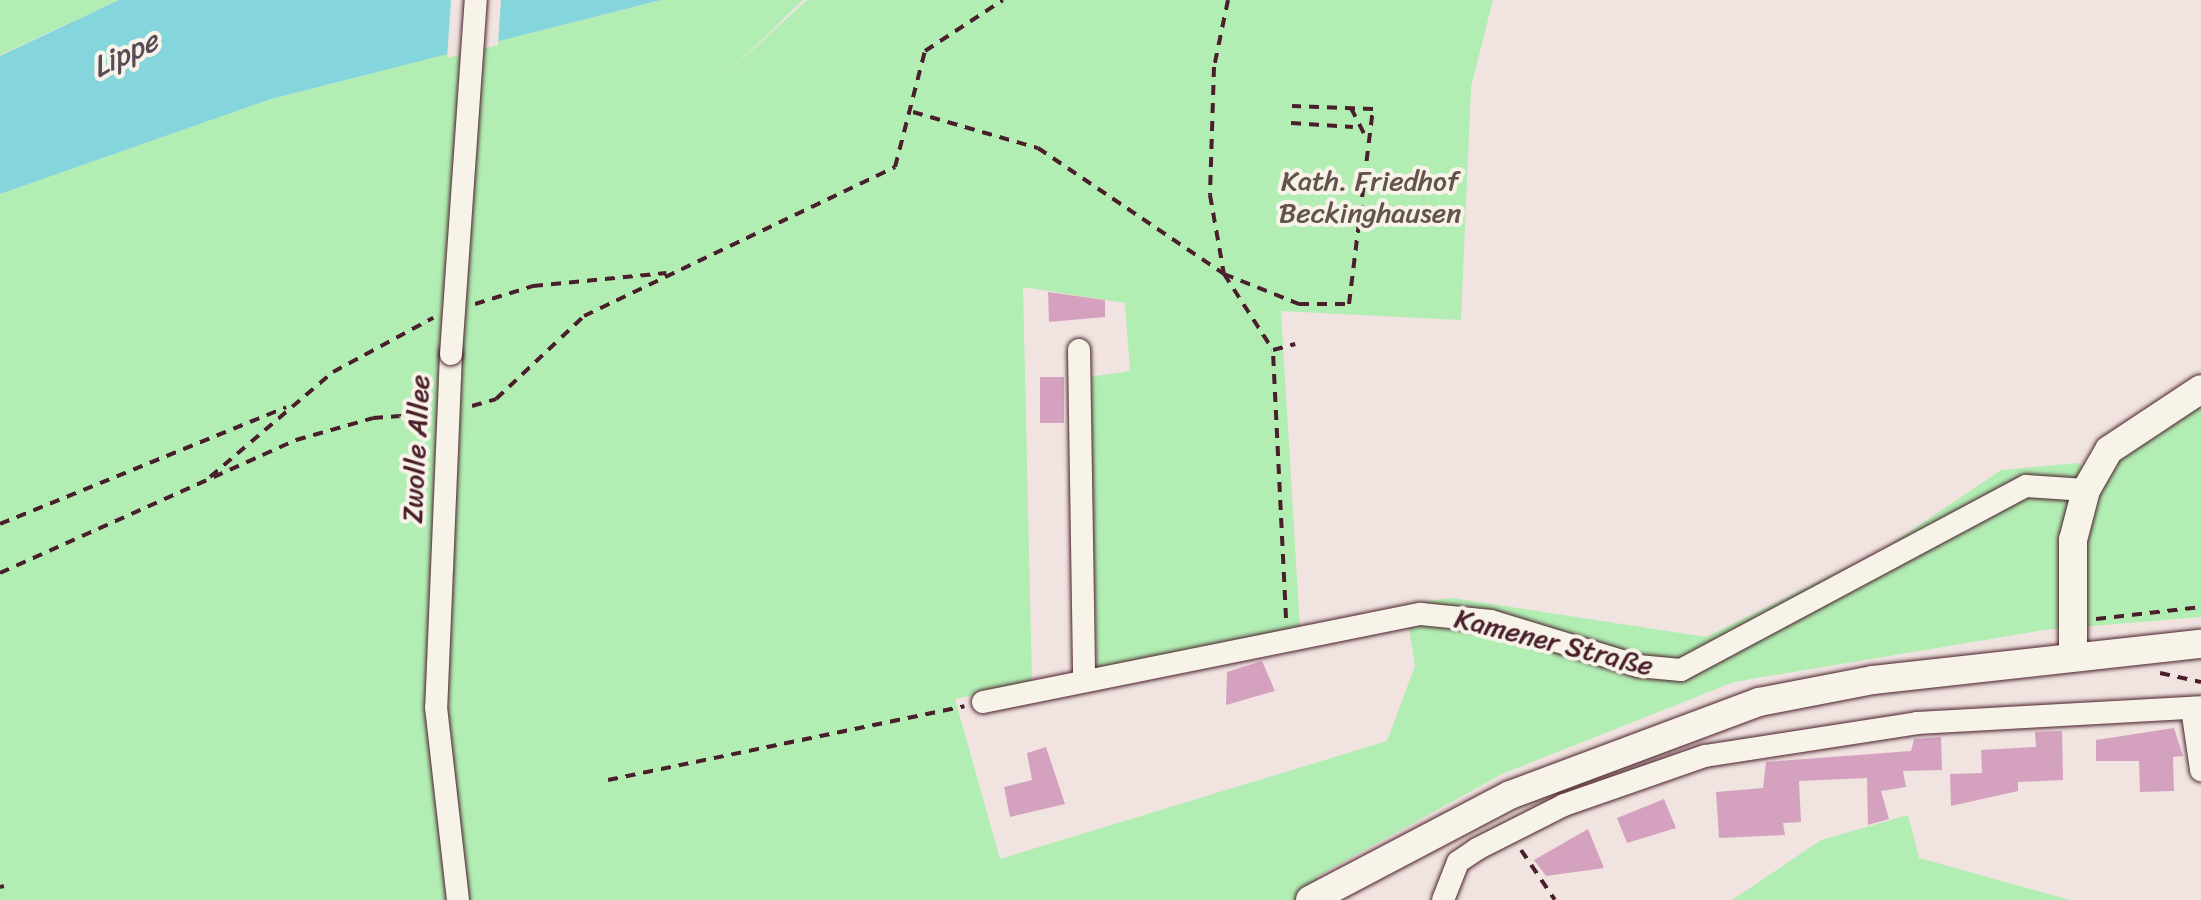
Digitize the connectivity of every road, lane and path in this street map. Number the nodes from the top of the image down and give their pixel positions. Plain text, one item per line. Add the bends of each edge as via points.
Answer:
1 (476, 0) edge
2 (1003, 0) edge
3 (1228, 0) edge
4 (1292, 106) dead end
5 (1351, 108) junction
6 (913, 112) junction
7 (1291, 123) dead end
8 (1353, 127) junction
9 (1364, 136) junction
10 (666, 273) junction
11 (1224, 274) junction
12 (456, 310) dead end
13 (439, 316) dead end
14 (1295, 344) dead end
15 (1079, 350) dead end
16 (1273, 350) junction
17 (2201, 389) edge
18 (290, 406) junction
19 (449, 413) junction
20 (207, 480) junction
21 (2086, 490) junction
22 (0, 524) edge
23 (0, 573) edge
24 (2201, 607) edge
25 (2071, 622) junction
26 (1288, 638) junction
27 (2201, 644) edge
28 (2074, 655) junction
29 (2160, 668) dead end
30 (1084, 682) junction
31 (2201, 682) edge
32 (983, 702) joint
33 (2196, 707) edge
34 (2201, 770) edge
35 (608, 780) dead end
36 (1509, 832) junction
37 (1343, 892) edge
38 (458, 900) edge
39 (1310, 900) edge
40 (1444, 900) edge
41 (1555, 900) edge

1 - 19 street, Zwolle Allee, bridge
2 - 6 path via 925,51
3 - 11 path via 1210,135
4 - 5 path
5 - 8 path
5 - 9 path via 1373,108
6 - 10 path via 895,167 878,180
6 - 11 path via 1038,148
7 - 8 path
8 - 9 path
9 - 11 path via 1350,304 1299,304
10 - 12 path via 532,286
10 - 19 path via 584,316 496,400
11 - 16 path
13 - 18 path via 405,328
14 - 16 path
15 - 30 street
16 - 26 path
17 - 21 main road via 2109,450
18 - 20 path
18 - 22 path
19 - 20 path via 372,418
19 - 38 street, Zwolle Allee via 436,706
20 - 23 path
21 - 25 main road via 2073,540
21 - 26 street, Kamener Straße via 2026,486 1681,670 1456,615 1372,618
24 - 25 path
25 - 28 main road
26 - 30 street, Kamener Straße
27 - 28 main road
28 - 37 main road via 1759,702 1510,794
29 - 31 path via 2160,678
30 - 32 street, Kamener Straße
32 - 35 path
33 - 34 street
33 - 36 street via 1917,724 1760,746 1654,771
36 - 40 street via 1458,862
36 - 41 path
37 - 39 main road

